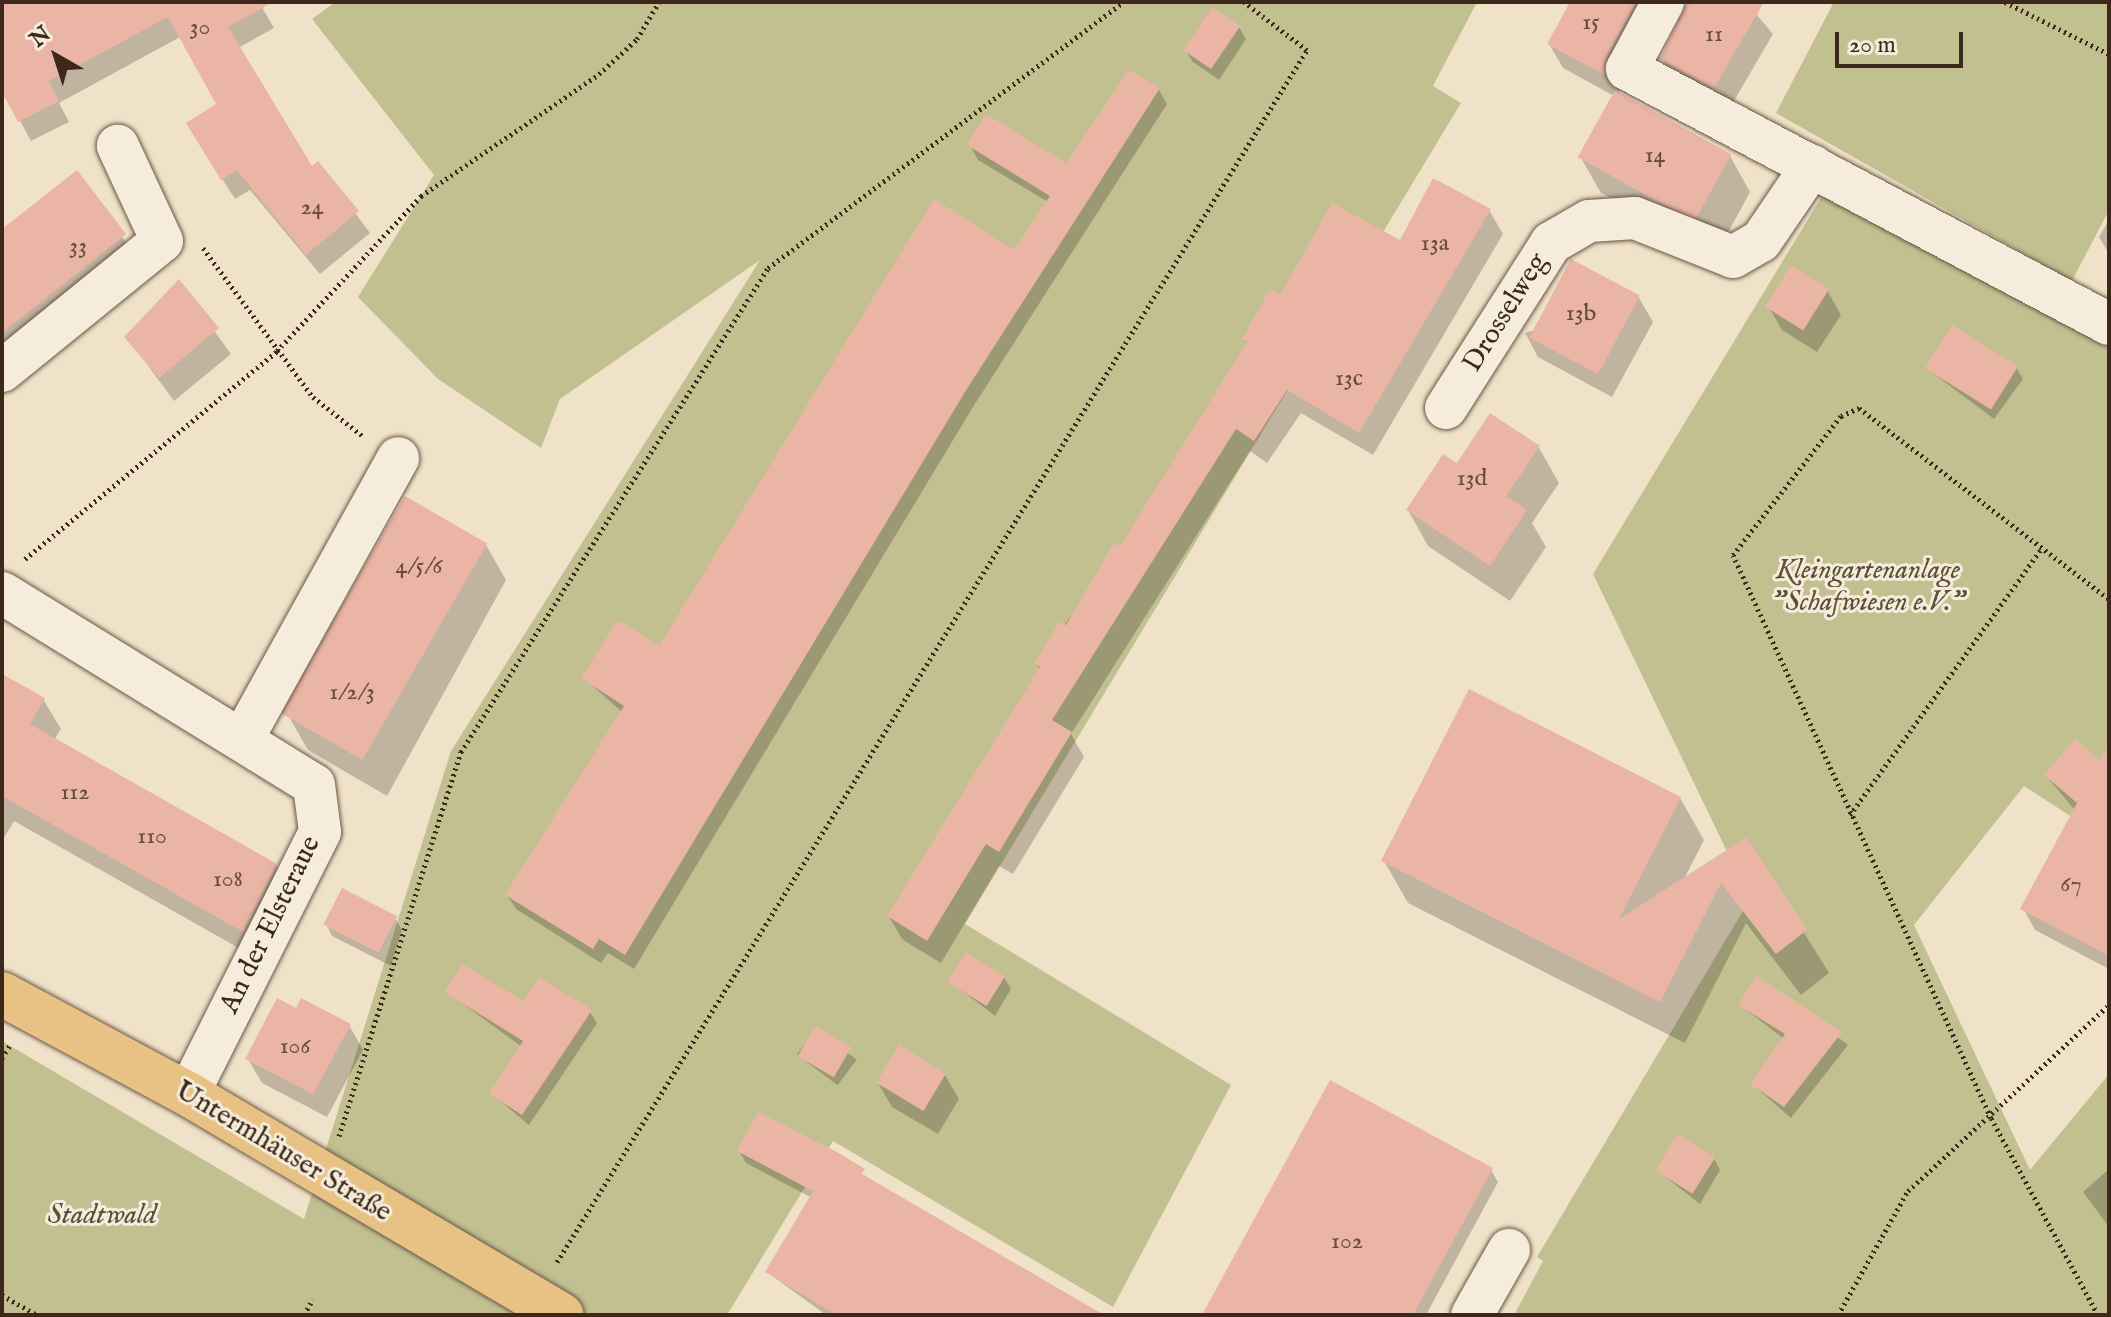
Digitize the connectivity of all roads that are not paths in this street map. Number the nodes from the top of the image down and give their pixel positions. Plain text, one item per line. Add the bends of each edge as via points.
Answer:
1 (1663, 2) edge
2 (118, 146) dead end
3 (1812, 166) junction
4 (2109, 324) edge
5 (2, 371) edge
6 (1446, 408) dead end
7 (398, 458) road end
8 (8, 580) edge
9 (243, 738) junction
10 (2, 994) edge
11 (188, 1094) junction
12 (1509, 1250) dead end
13 (547, 1308) edge
14 (1472, 1315) edge

1 - 3 street via 1627,69
2 - 5 street via 177,238
3 - 4 street
3 - 6 street, Drosselweg via 1761,241 1733,257 1635,218 1589,221 1551,243
7 - 9 street
8 - 9 street, An der Elsteraue
9 - 11 street, An der Elsteraue via 314,785 320,832
10 - 11 main road, Untermhäuser Straße
11 - 13 main road, Untermhäuser Straße
12 - 14 street

